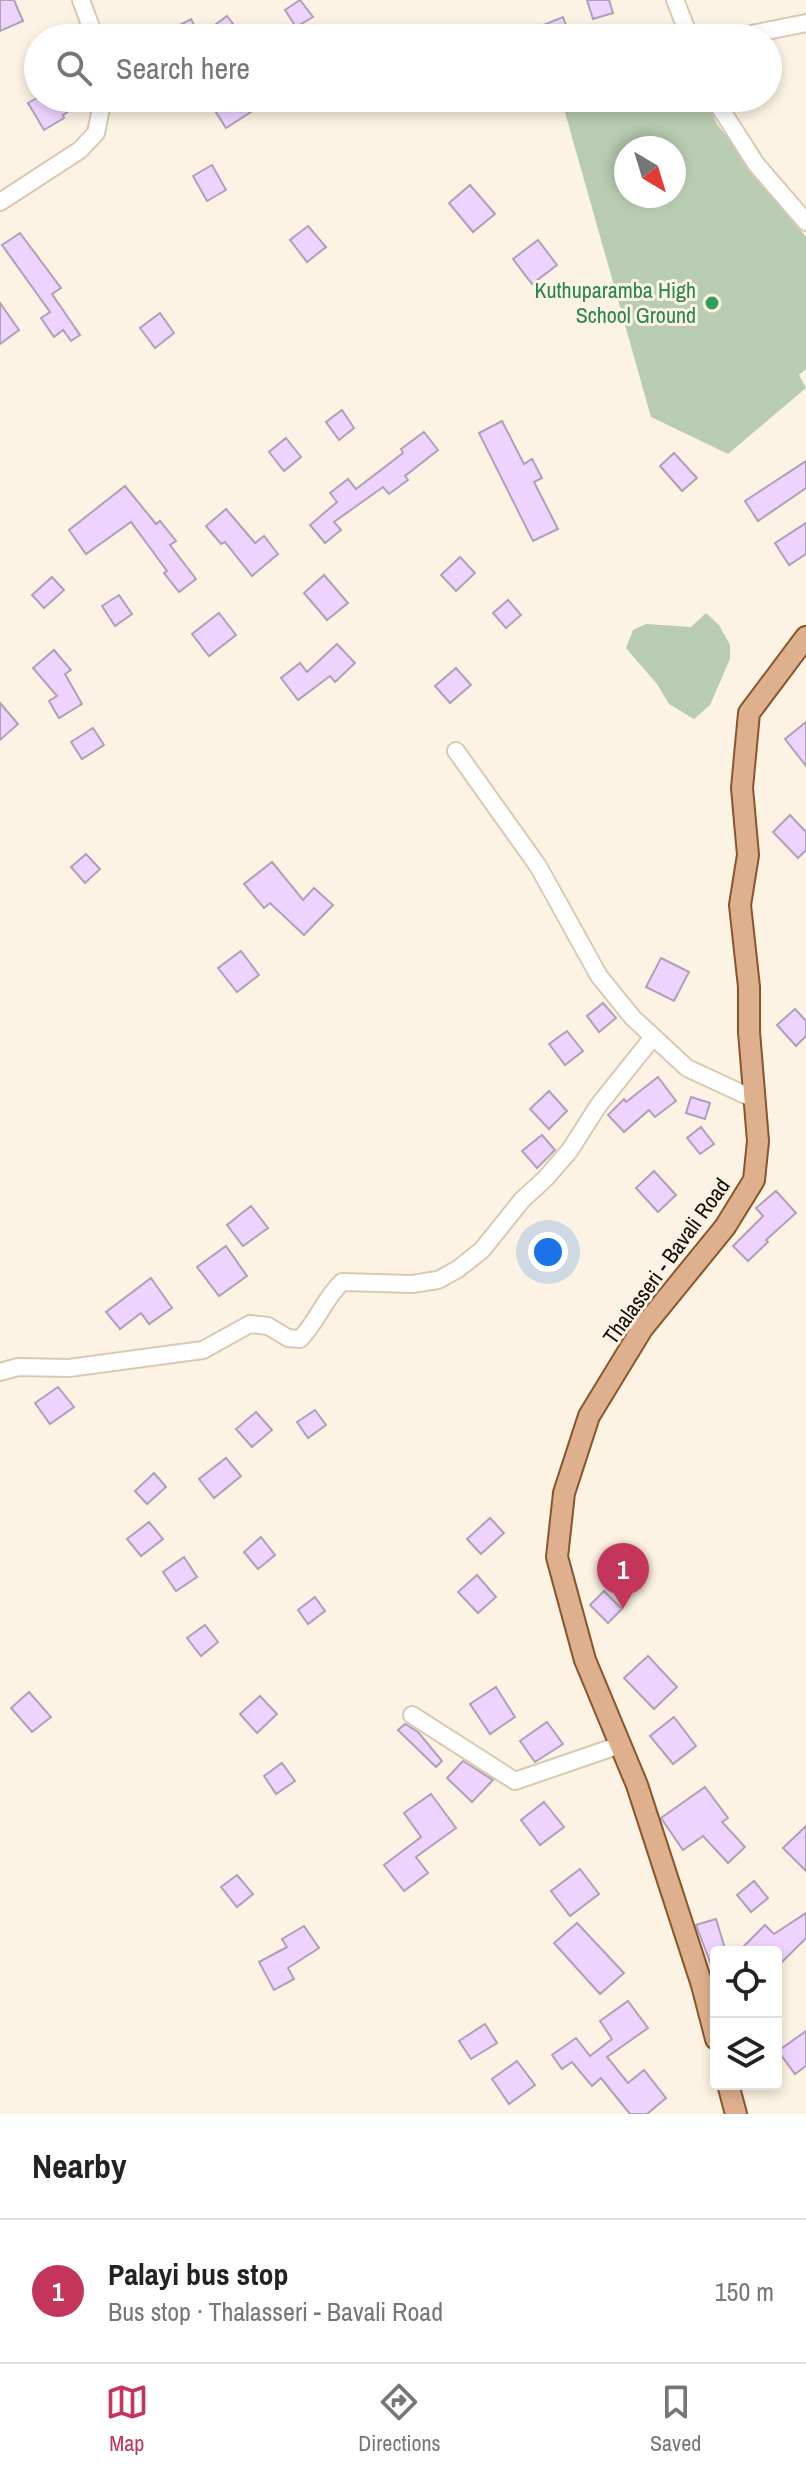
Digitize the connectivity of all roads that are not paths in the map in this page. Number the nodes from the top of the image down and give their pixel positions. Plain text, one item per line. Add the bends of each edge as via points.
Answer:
1 (81, 0) edge
2 (675, 0) edge
3 (806, 23) edge
4 (90, 24) edge
5 (684, 24) edge
6 (782, 28) edge
7 (100, 112) edge
8 (723, 112) edge
9 (0, 202) edge
10 (806, 222) edge
11 (806, 637) edge
12 (456, 751) dead end
13 (653, 1037) junction
14 (754, 1099) junction
15 (0, 1372) edge
16 (412, 1715) dead end
17 (620, 1745) junction
18 (711, 2018) edge
19 (730, 2090) edge
20 (736, 2114) edge

1 - 4 street
2 - 5 street
3 - 6 street
7 - 9 street via 96,133 80,150
8 - 10 street via 756,164
11 - 14 main road, Thalasseri - Bavali Road via 749,713 742,788 748,855 740,905
12 - 13 street via 538,866 599,976
13 - 14 street via 687,1068
13 - 15 street via 546,1178 482,1250 438,1280 342,1282 300,1339 250,1324 203,1350
14 - 17 main road, Thalasseri - Bavali Road via 754,1180 725,1227 642,1329 589,1416 564,1493 557,1557 585,1660
16 - 17 street via 515,1781
17 - 18 main road, Thalasseri - Bavali Road
19 - 20 main road

